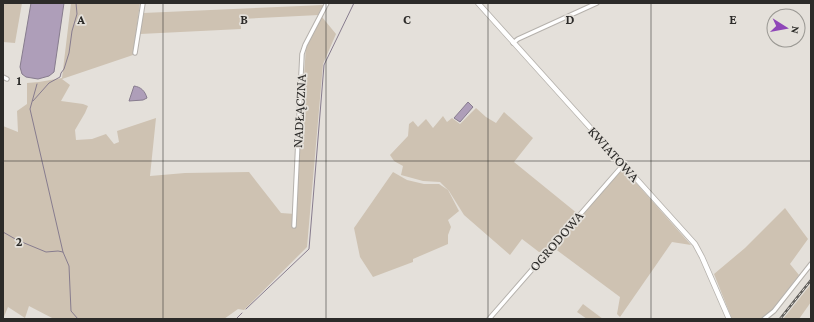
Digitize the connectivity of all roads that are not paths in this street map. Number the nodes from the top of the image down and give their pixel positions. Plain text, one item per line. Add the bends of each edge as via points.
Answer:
1 (143, 3) edge
2 (328, 3) edge
3 (478, 3) edge
4 (597, 3) edge
5 (513, 43) junction
6 (135, 53) dead end
7 (624, 164) junction
8 (294, 226) dead end
9 (811, 264) edge
10 (489, 319) edge
11 (729, 319) edge
12 (764, 319) edge

1 - 6 street
2 - 8 street, NADŁĄCZNA via 302,54
3 - 5 street, KWIATOWA
4 - 5 street
5 - 7 street, KWIATOWA
7 - 10 street, OGRODOWA
7 - 11 street, KWIATOWA via 695,244
9 - 12 street via 774,311

